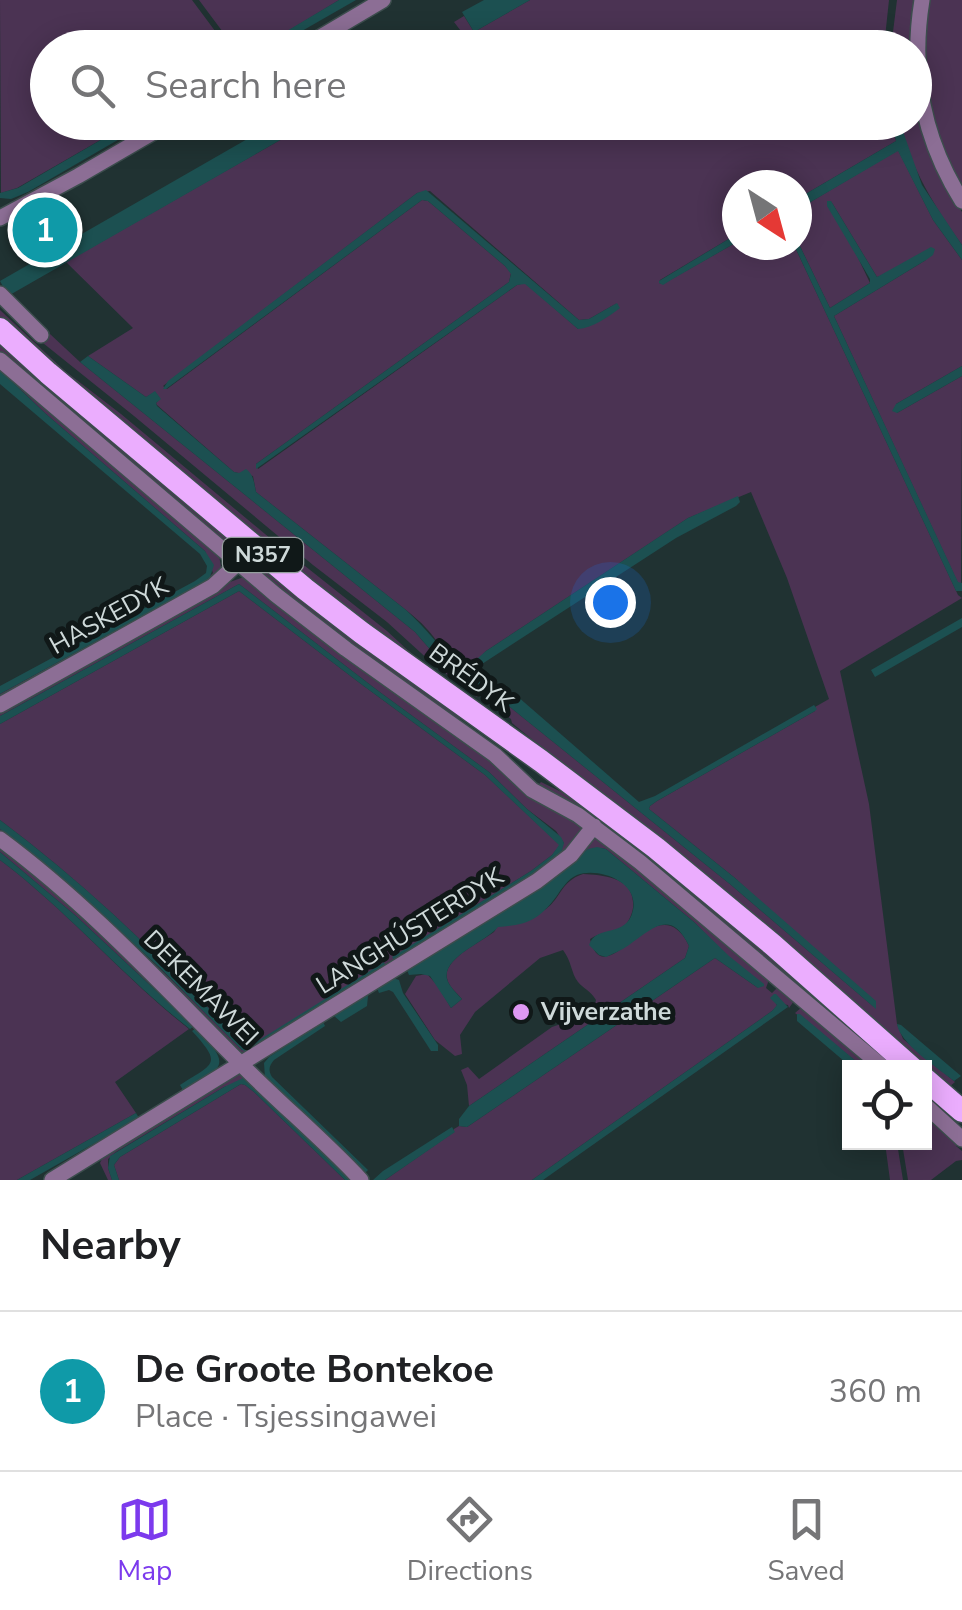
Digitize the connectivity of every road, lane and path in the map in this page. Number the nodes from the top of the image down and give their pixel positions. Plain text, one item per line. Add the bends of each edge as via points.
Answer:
1 (383, 0) edge
2 (922, 0) edge
3 (332, 30) edge
4 (918, 30) edge
5 (932, 139) edge
6 (141, 140) edge
7 (962, 202) edge
8 (0, 218) edge
9 (0, 294) edge
10 (0, 329) edge
11 (41, 335) dead end
12 (0, 360) edge
13 (238, 564) junction
14 (0, 705) edge
15 (594, 826) junction
16 (0, 839) edge
17 (875, 1060) edge
18 (903, 1060) edge
19 (242, 1065) junction
20 (941, 1106) edge
21 (962, 1139) edge
22 (52, 1180) edge
23 (361, 1180) edge

1 - 3 street
2 - 4 street
5 - 7 street
6 - 8 street
9 - 11 street
10 - 18 main road, BRÉDYK / N357 via 305,589 656,848
12 - 13 street, BRÉDYK
13 - 14 street, HASKEDYK via 213,586
13 - 15 street, BRÉDYK via 495,755 532,790
15 - 17 street, BRÉDYK
15 - 19 street, LANGHÚSTERDYK via 537,881
16 - 19 street, DEKEMAWEI via 103,925
19 - 22 street, LANGHÚSTERDYK
19 - 23 street, DEKEMAWEI
20 - 21 street

